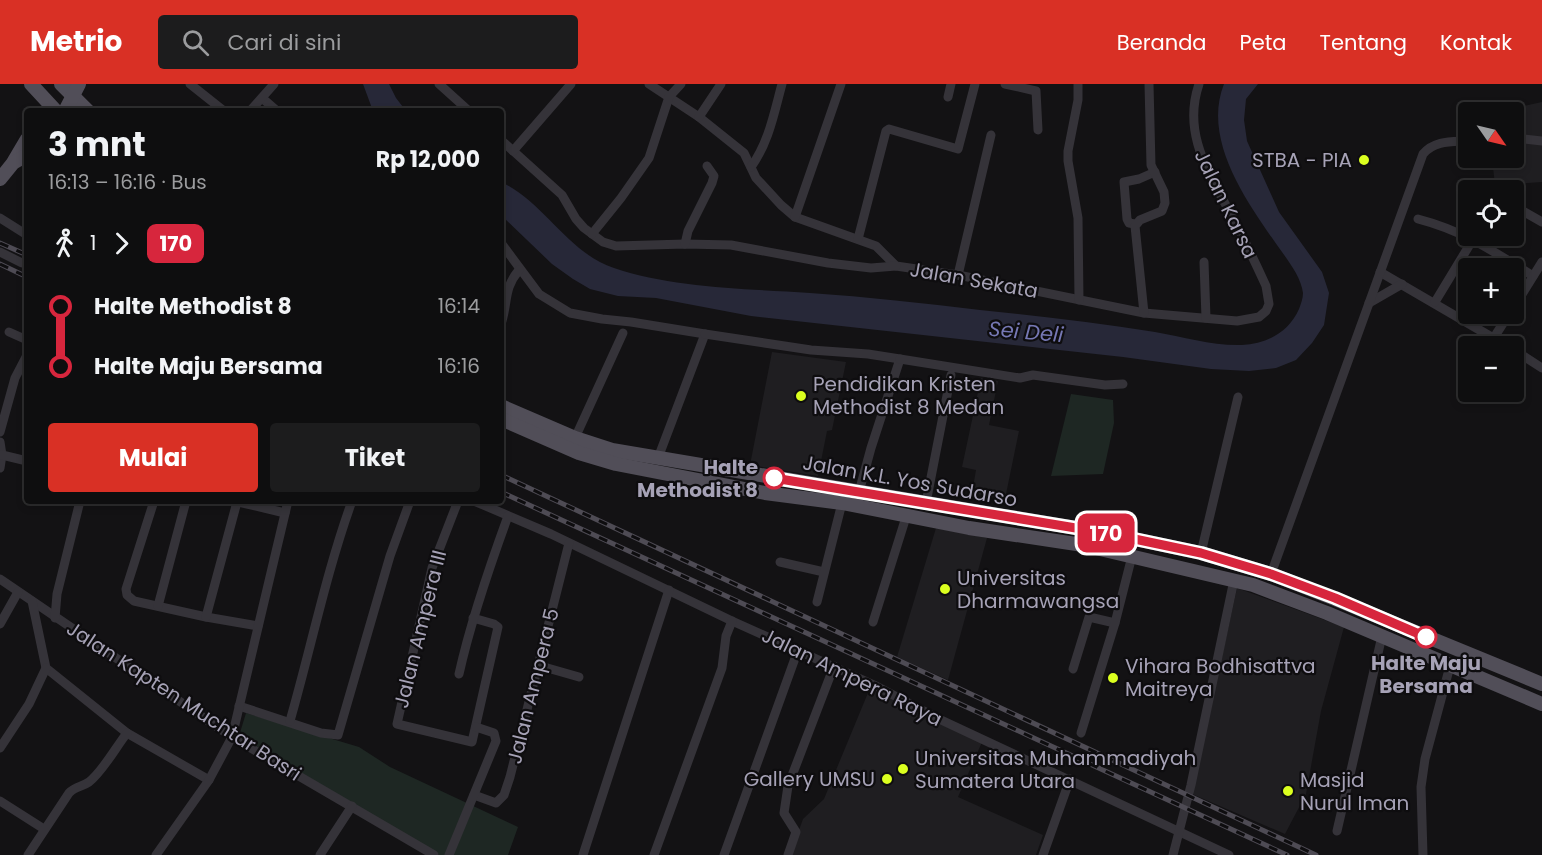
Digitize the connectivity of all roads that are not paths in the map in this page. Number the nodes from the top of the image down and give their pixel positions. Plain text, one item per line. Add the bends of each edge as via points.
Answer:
1 (31, 84) edge
2 (62, 84) edge
3 (190, 84) edge
4 (274, 84) edge
5 (439, 84) edge
6 (571, 84) edge
7 (649, 84) edge
8 (681, 84) edge
9 (721, 84) edge
10 (782, 84) edge
11 (841, 84) edge
12 (951, 84) edge
13 (975, 84) edge
14 (1005, 84) edge
15 (1078, 84) edge
16 (1149, 84) edge
17 (1199, 84) edge
18 (76, 90) edge
19 (669, 97) junction
20 (948, 97) dead end
21 (262, 98) junction
22 (50, 108) edge
23 (51, 108) edge
24 (67, 108) edge
25 (86, 108) edge
26 (220, 108) edge
27 (253, 108) edge
28 (274, 108) edge
29 (466, 108) edge
30 (699, 117) junction
31 (1038, 130) dead end
32 (991, 135) dead end
33 (1524, 139) edge
34 (1542, 141) edge
35 (1458, 142) edge
36 (504, 143) edge
37 (24, 149) edge
38 (513, 151) junction
39 (707, 166) dead end
40 (751, 167) junction
41 (1155, 172) junction
42 (0, 179) edge
43 (1524, 212) edge
44 (795, 217) junction
45 (0, 218) edge
46 (1418, 219) dead end
47 (1542, 222) edge
48 (1136, 224) junction
49 (1458, 231) edge
50 (23, 233) edge
51 (592, 234) junction
52 (858, 239) junction
53 (686, 244) junction
54 (1469, 246) edge
55 (1488, 246) edge
56 (504, 248) edge
57 (0, 252) edge
58 (21, 262) dead end
59 (1204, 262) dead end
60 (1542, 262) edge
61 (896, 266) junction
62 (519, 270) junction
63 (1380, 272) junction
64 (958, 275) junction
65 (1533, 276) junction
66 (1402, 284) junction
67 (1266, 286) joint
68 (1524, 291) edge
69 (1079, 300) junction
70 (1435, 302) junction
71 (1369, 303) junction
72 (504, 306) edge
73 (1144, 313) junction
74 (1206, 318) junction
75 (9, 332) dead end
76 (623, 333) dead end
77 (705, 334) junction
78 (1488, 336) edge
79 (24, 339) edge
80 (1524, 356) edge
81 (900, 359) junction
82 (24, 361) edge
83 (1542, 368) edge
84 (951, 375) dead end
85 (1123, 384) dead end
86 (1238, 397) dead end
87 (504, 407) edge
88 (3, 409) edge
89 (504, 420) edge
90 (0, 432) edge
91 (575, 438) junction
92 (0, 442) edge
93 (2, 455) junction
94 (658, 458) junction
95 (24, 460) edge
96 (0, 468) edge
97 (859, 492) junction
98 (842, 503) junction
99 (926, 503) junction
100 (79, 504) edge
101 (153, 504) edge
102 (185, 504) edge
103 (235, 504) edge
104 (248, 504) edge
105 (287, 504) edge
106 (351, 504) edge
107 (409, 504) edge
108 (457, 504) edge
109 (481, 504) edge
110 (972, 511) junction
111 (285, 513) junction
112 (508, 516) junction
113 (906, 517) junction
114 (969, 528) junction
115 (568, 543) junction
116 (1201, 553) junction
117 (1132, 556) junction
118 (780, 562) dead end
119 (824, 572) junction
120 (1271, 574) junction
121 (0, 579) edge
122 (1234, 580) junction
123 (669, 590) junction
124 (18, 592) junction
125 (32, 601) junction
126 (816, 602) dead end
127 (158, 606) junction
128 (206, 617) junction
129 (55, 618) junction
130 (474, 618) junction
131 (732, 621) junction
132 (873, 622) dead end
133 (1115, 623) junction
134 (0, 624) edge
135 (258, 626) junction
136 (1382, 636) junction
137 (1457, 649) junction
138 (798, 650) junction
139 (1473, 655) junction
140 (537, 665) junction
141 (834, 666) junction
142 (1450, 666) junction
143 (46, 668) junction
144 (1073, 669) dead end
145 (1466, 673) junction
146 (459, 674) dead end
147 (579, 677) dead end
148 (1542, 683) edge
149 (1542, 704) edge
150 (239, 706) junction
151 (290, 721) junction
152 (476, 727) junction
153 (127, 733) junction
154 (1081, 733) dead end
155 (232, 737) junction
156 (0, 748) edge
157 (1070, 779) junction
158 (209, 780) junction
159 (474, 795) junction
160 (0, 801) edge
161 (352, 806) junction
162 (44, 829) junction
163 (1178, 831) junction
164 (1337, 831) dead end
165 (428, 854) edge
166 (28, 855) edge
167 (156, 855) edge
168 (321, 855) edge
169 (449, 855) edge
170 (583, 855) edge
171 (654, 855) edge
172 (724, 855) edge
173 (788, 855) edge
174 (1043, 855) edge
175 (1173, 855) edge
176 (1229, 855) edge
177 (1423, 855) edge

1 - 22 main road
2 - 18 main road
2 - 23 main road
3 - 26 street
4 - 21 street
5 - 29 street
6 - 38 street
7 - 19 street, Jalan Sekata
8 - 19 street
9 - 30 street
10 - 40 street via 762,152
11 - 44 street
12 - 20 street
13 - 52 street via 958,149 886,131
14 - 31 street via 1037,93
15 - 69 street via 1068,161 1078,218
16 - 41 street via 1149,138
17 - 67 street, Jalan Karsa via 1193,112 1197,146
18 - 24 main road
18 - 25 main road
19 - 30 street, Jalan Sekata
19 - 51 street via 649,158
21 - 27 street
21 - 28 street
30 - 40 street, Jalan Sekata via 744,153
32 - 64 street
33 - 34 street
35 - 63 street via 1438,143 1423,154
36 - 38 street
37 - 42 main road
38 - 51 street via 562,195 579,223
39 - 53 street via 714,176 688,231
40 - 44 street, Jalan Sekata via 764,188
41 - 48 street via 1164,192 1164,207
41 - 48 street via 1124,182 1127,219
43 - 47 street
44 - 52 street, Jalan Sekata
45 - 50 street
46 - 49 street
48 - 73 street
51 - 53 street via 616,246
52 - 61 street, Jalan Sekata via 879,248
53 - 61 street via 731,245 871,268
54 - 70 street
55 - 65 street
56 - 62 street
57 - 58 street
59 - 74 street
60 - 65 street
61 - 64 street, Jalan Sekata
62 - 72 street via 507,289
62 - 77 street via 539,294 570,313
63 - 66 street
63 - 71 street
64 - 69 street, Jalan Sekata
65 - 68 street
66 - 70 street
66 - 71 street
67 - 74 street, Jalan Sekata via 1269,304 1259,317 1237,321
69 - 73 street, Jalan Sekata
70 - 78 street
71 - 120 street
73 - 74 street, Jalan Sekata
75 - 79 street
76 - 91 street
77 - 81 street
77 - 94 street
80 - 83 street
81 - 85 street via 1020,378 1034,375
81 - 97 street
82 - 88 street
84 - 99 street
86 - 116 street
87 - 91 main road, Jalan K.L. Yos Sudarso
88 - 90 street
89 - 98 main road, Jalan K.L. Yos Sudarso via 579,453 616,464 765,493
91 - 94 main road, Jalan K.L. Yos Sudarso
92 - 93 street
93 - 95 street
93 - 96 street
94 - 97 main road, Jalan K.L. Yos Sudarso
97 - 99 main road, Jalan K.L. Yos Sudarso
98 - 113 main road, Jalan K.L. Yos Sudarso
98 - 119 street
99 - 110 main road, Jalan K.L. Yos Sudarso
100 - 129 street via 57,594
101 - 127 street via 126,592 134,601
102 - 127 street
103 - 128 street
104 - 111 street
105 - 111 street
106 - 151 street via 333,556
107 - 151 street via 338,735
108 - 152 street, Jalan Ampera III via 432,567 397,724 471,742
109 - 112 street, Jalan Ampera Raya
110 - 114 main road
110 - 116 main road, Jalan K.L. Yos Sudarso
111 - 135 street
112 - 115 street, Jalan Ampera Raya
112 - 130 street
113 - 114 main road, Jalan K.L. Yos Sudarso
113 - 132 street
114 - 117 main road, Jalan K.L. Yos Sudarso
115 - 123 street, Jalan Ampera Raya
115 - 140 street, Jalan Ampera 5
116 - 120 main road, Jalan K.L. Yos Sudarso
117 - 122 main road, Jalan K.L. Yos Sudarso
117 - 133 street
118 - 119 street
119 - 126 street
120 - 137 main road, Jalan K.L. Yos Sudarso
121 - 124 street, Jalan Kapten Muchtar Basri
122 - 136 main road, Jalan K.L. Yos Sudarso
122 - 163 street
123 - 131 street, Jalan Ampera Raya
123 - 170 street
124 - 125 street, Jalan Kapten Muchtar Basri
124 - 134 street
125 - 129 street, Jalan Kapten Muchtar Basri
125 - 143 street
127 - 128 street
128 - 135 street
129 - 155 street, Jalan Kapten Muchtar Basri
130 - 146 street
130 - 152 street via 498,627
131 - 138 street, Jalan Ampera Raya
131 - 171 street via 722,668
133 - 144 street via 1089,617
133 - 154 street
135 - 150 street
136 - 142 main road, Jalan K.L. Yos Sudarso
136 - 164 street
137 - 139 main road, Jalan K.L. Yos Sudarso
137 - 142 main road
138 - 141 street, Jalan Ampera Raya
138 - 172 street
139 - 145 main road
139 - 148 main road, Jalan K.L. Yos Sudarso
140 - 147 street
140 - 159 street, Jalan Ampera 5 via 504,795 496,803
141 - 157 street, Jalan Ampera Raya
141 - 173 street via 788,786 784,813 795,832
142 - 145 main road, Jalan K.L. Yos Sudarso
142 - 177 street via 1425,759 1421,787
143 - 153 street
143 - 156 street via 30,704
145 - 149 main road, Jalan K.L. Yos Sudarso
150 - 151 street
150 - 155 street
152 - 159 street via 491,731 496,737
153 - 158 street
153 - 162 street via 88,782 69,792
155 - 158 street
155 - 161 street, Jalan Kapten Muchtar Basri
157 - 163 street, Jalan Ampera Raya
157 - 174 street
158 - 167 street
159 - 169 street
160 - 162 street
161 - 165 street, Jalan Kapten Muchtar Basri
161 - 168 street
162 - 166 street
163 - 175 street
163 - 176 street, Jalan Ampera Raya

